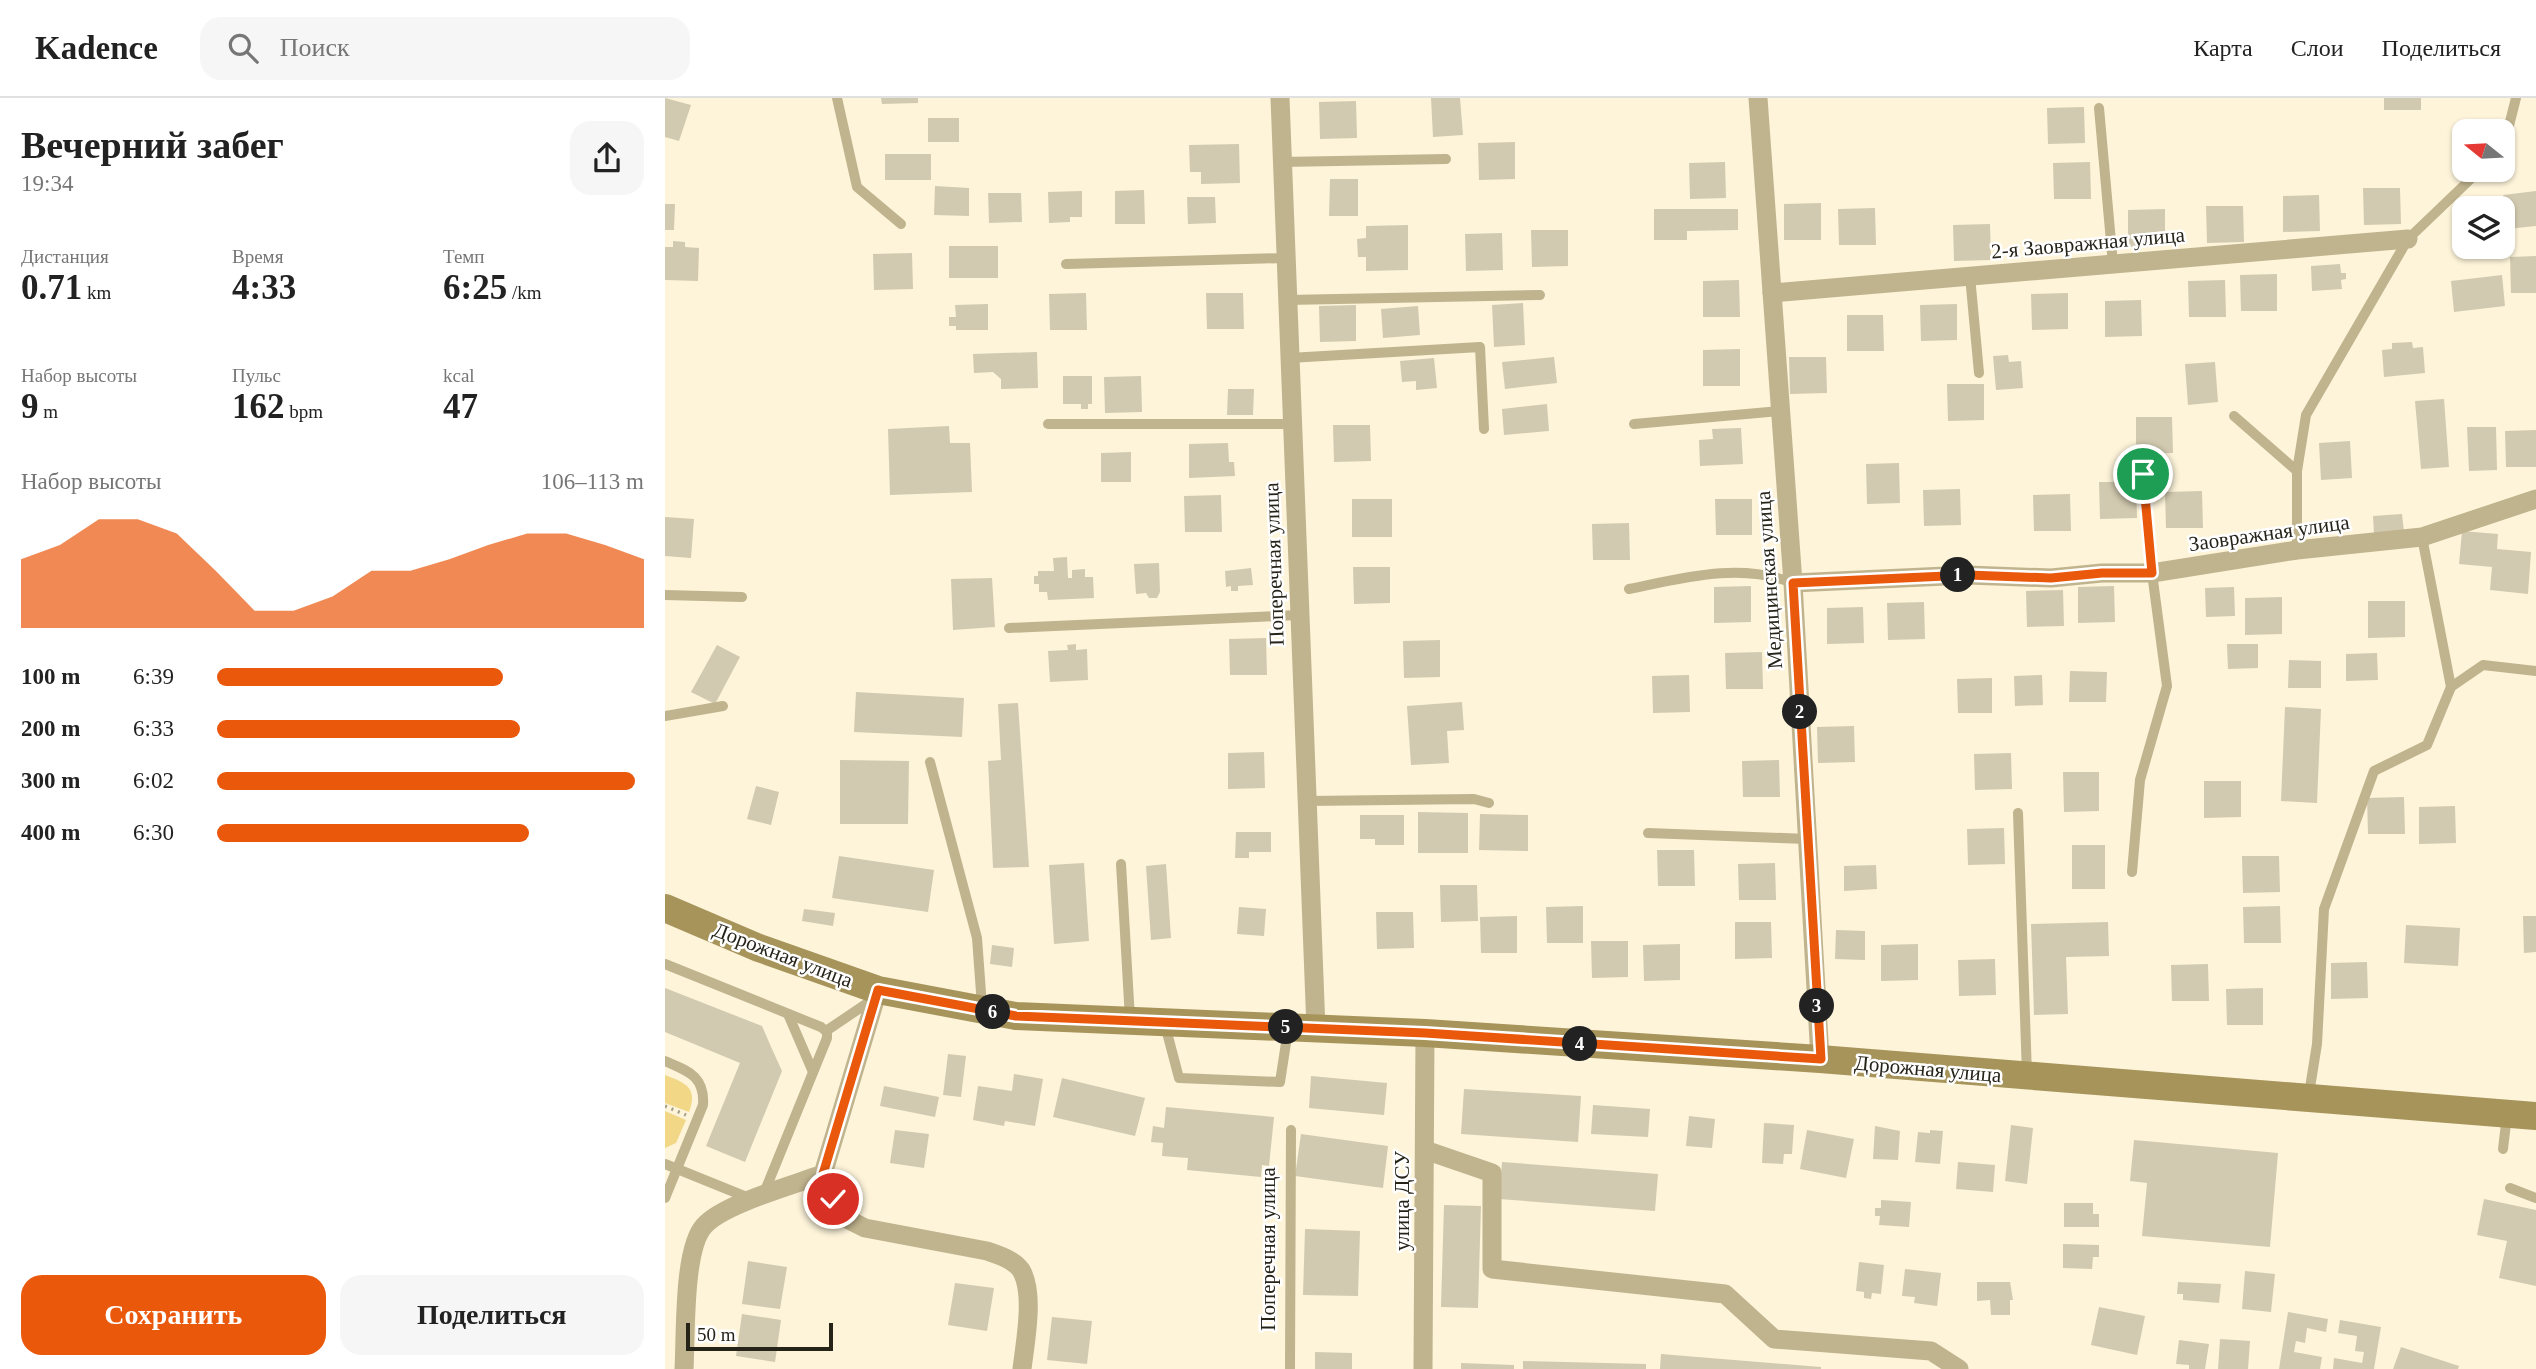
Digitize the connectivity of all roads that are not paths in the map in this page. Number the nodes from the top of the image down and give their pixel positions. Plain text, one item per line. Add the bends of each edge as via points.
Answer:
1 (837, 98) edge
2 (1280, 98) edge
3 (1758, 98) edge
4 (2516, 98) edge
5 (2099, 108) dead end
6 (2511, 119) edge
7 (1446, 159) dead end
8 (1282, 162) junction
9 (2467, 182) edge
10 (901, 224) dead end
11 (2408, 239) junction
12 (1285, 258) junction
13 (1066, 264) dead end
14 (2113, 264) junction
15 (1970, 276) junction
16 (1772, 293) junction
17 (1540, 295) dead end
18 (1287, 300) junction
19 (1289, 358) junction
20 (1979, 373) dead end
21 (1780, 411) junction
22 (2234, 416) dead end
23 (1048, 424) dead end
24 (1292, 424) junction
25 (1634, 424) dead end
26 (1484, 429) dead end
27 (2297, 471) junction
28 (2143, 474) dead end
29 (2536, 499) edge
30 (2422, 537) junction
31 (2297, 550) junction
32 (2152, 573) junction
33 (1793, 583) junction
34 (1629, 589) dead end
35 (665, 595) edge
36 (742, 597) dead end
37 (1299, 615) junction
38 (1009, 628) dead end
39 (2536, 671) edge
40 (2451, 687) junction
41 (723, 706) dead end
42 (665, 716) edge
43 (930, 762) dead end
44 (1307, 800) junction
45 (1489, 803) dead end
46 (2018, 813) dead end
47 (1648, 833) dead end
48 (1808, 839) junction
49 (1121, 864) dead end
50 (2132, 872) dead end
51 (665, 908) edge
52 (665, 964) edge
53 (877, 994) junction
54 (982, 1010) junction
55 (788, 1014) junction
56 (1130, 1020) junction
57 (1164, 1021) junction
58 (1288, 1027) junction
59 (1316, 1029) junction
60 (826, 1031) junction
61 (1425, 1033) junction
62 (1821, 1059) junction
63 (665, 1061) edge
64 (813, 1072) junction
65 (2027, 1077) junction
66 (2309, 1098) junction
67 (2507, 1115) junction
68 (2536, 1116) edge
69 (1291, 1130) dead end
70 (2503, 1149) dead end
71 (1425, 1150) junction
72 (665, 1164) edge
73 (677, 1169) junction
74 (823, 1174) junction
75 (2510, 1188) dead end
76 (665, 1198) edge
77 (758, 1198) junction
78 (2536, 1198) edge
79 (684, 1369) edge
80 (1023, 1369) edge
81 (1290, 1369) edge
82 (1423, 1369) edge
83 (1959, 1369) edge

1 - 10 lane via 857,187
2 - 8 street, Поперечная улица
3 - 16 street, Медицинская улица
4 - 6 lane
5 - 14 lane
7 - 8 lane
8 - 12 street, Поперечная улица
9 - 11 lane
11 - 14 street, 2-я Заовражная улица
11 - 27 lane via 2306,415
12 - 13 lane
12 - 18 street, Поперечная улица
14 - 15 street, 2-я Заовражная улица
15 - 16 street, 2-я Заовражная улица
15 - 20 lane
16 - 21 street, Медицинская улица
17 - 18 lane
18 - 19 street, Поперечная улица
19 - 24 street, Поперечная улица
19 - 26 lane via 1480,346
21 - 25 lane
21 - 33 street, Медицинская улица
22 - 27 lane
23 - 24 lane
24 - 37 street, Поперечная улица
27 - 31 lane
28 - 32 lane
29 - 30 street, Заовражная улица
30 - 31 street, Заовражная улица
30 - 40 lane
31 - 32 street, Заовражная улица
32 - 33 street, Заовражная улица
32 - 50 lane via 2167,686 2140,780
33 - 34 lane via 1770,574 1710,573
33 - 48 street, Медицинская улица
35 - 36 lane
37 - 38 lane
37 - 44 street, Поперечная улица
39 - 40 lane via 2483,665
40 - 66 lane via 2427,745 2374,771 2324,909 2317,1044
41 - 42 lane
43 - 54 lane via 977,938
44 - 45 lane via 1474,799
44 - 59 street, Поперечная улица
46 - 65 lane
47 - 48 lane
48 - 62 street, Медицинская улица
49 - 56 lane
51 - 53 street, Дорожная улица
52 - 55 lane
53 - 54 street, Дорожная улица
53 - 60 lane
53 - 74 street
54 - 56 street, Дорожная улица via 1016,1016
55 - 60 lane
55 - 64 lane
56 - 57 street, Дорожная улица
57 - 58 street, Дорожная улица
57 - 58 lane via 1179,1078 1280,1082
58 - 59 street, Дорожная улица
59 - 61 street, Дорожная улица
60 - 64 lane
61 - 62 street, Дорожная улица
61 - 71 street, улица ДСУ
62 - 65 street, Дорожная улица
63 - 73 lane via 692,1072 704,1095
64 - 77 lane
65 - 66 street, Дорожная улица
66 - 67 street, Дорожная улица
67 - 68 street, Дорожная улица
67 - 70 lane
69 - 81 lane, Поперечная улица
71 - 82 street, улица ДСУ
71 - 83 street via 1492,1173 1492,1269 1725,1294 1774,1339 1931,1351
72 - 73 lane
73 - 76 lane
73 - 77 lane
74 - 77 street
74 - 80 street via 843,1217 854,1223 987,1251 1007,1258 1020,1270 1028,1297
75 - 78 lane
77 - 79 street via 714,1217 695,1239

